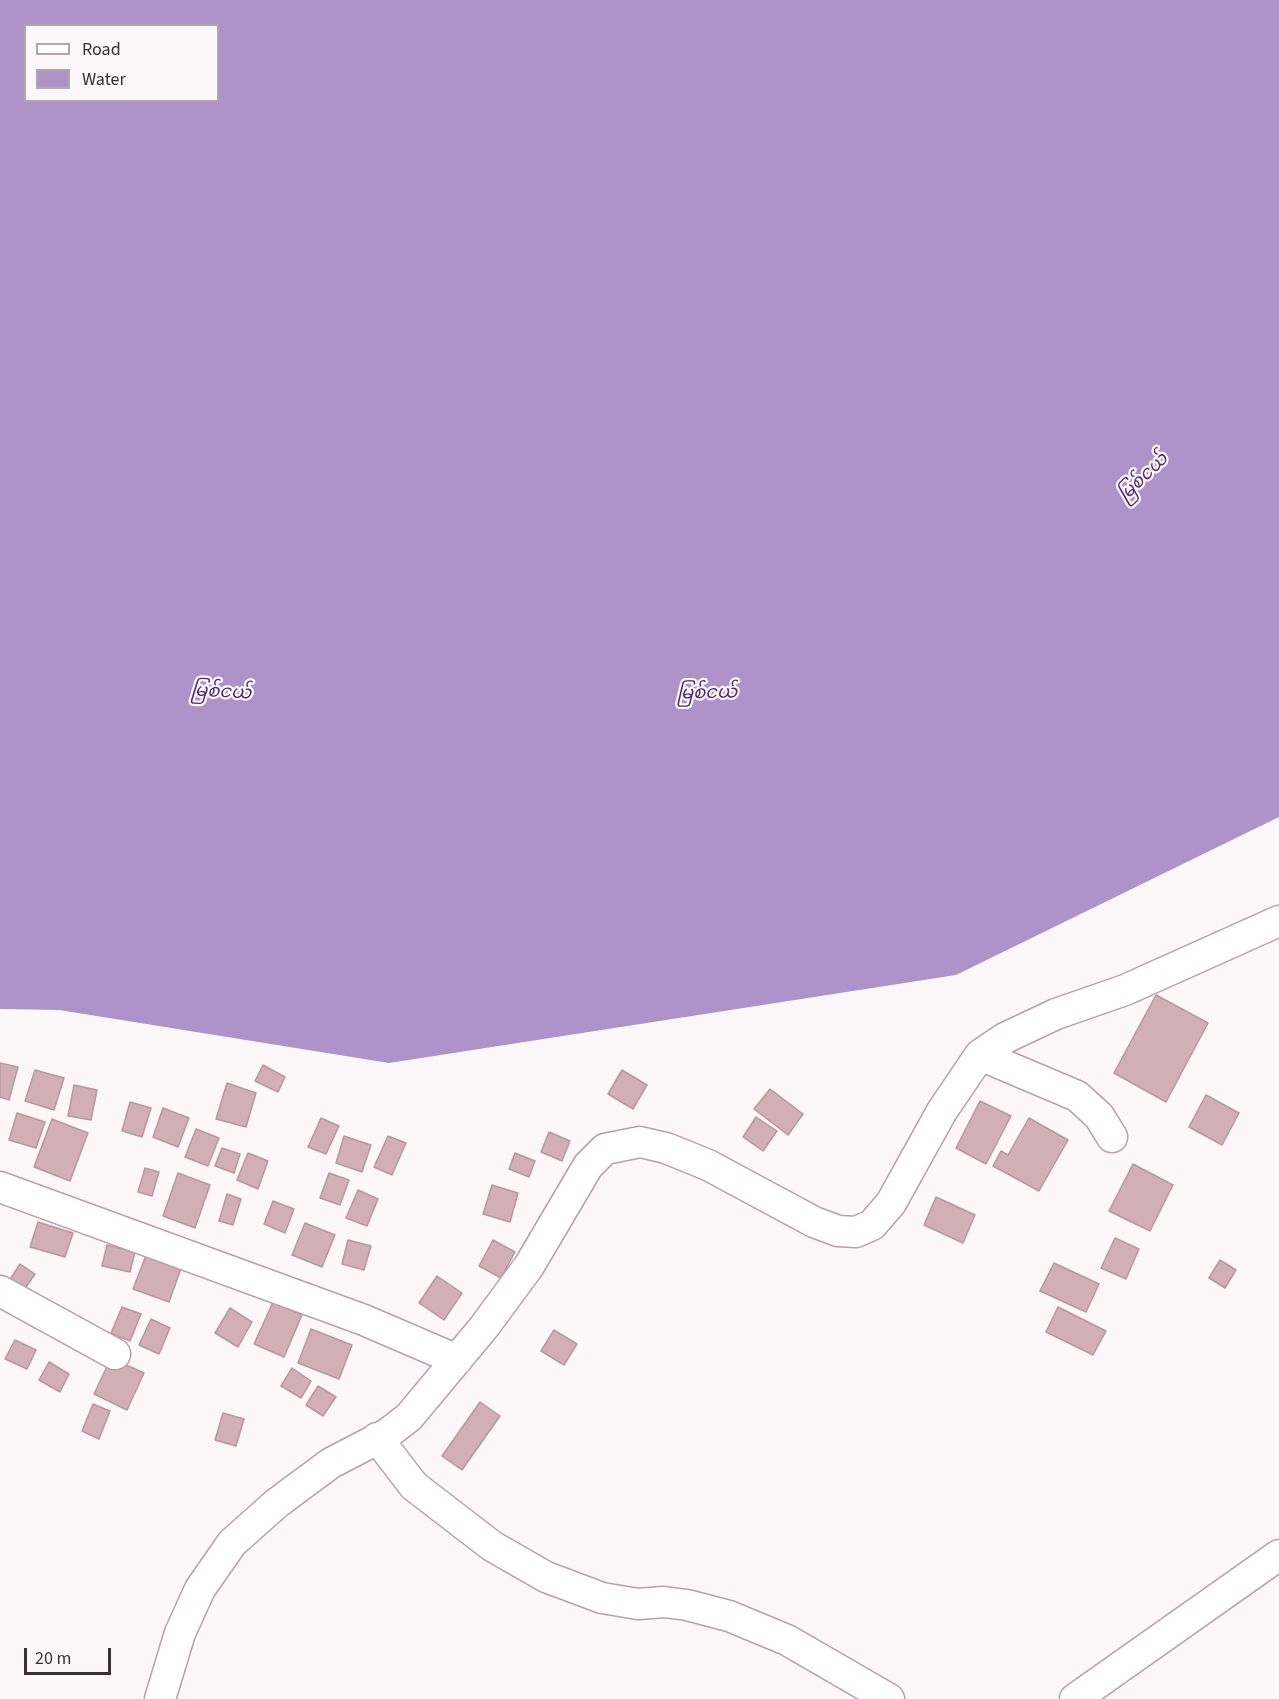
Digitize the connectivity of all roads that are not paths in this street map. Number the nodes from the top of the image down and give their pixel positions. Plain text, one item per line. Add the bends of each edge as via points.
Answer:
1 (1279, 921) edge
2 (980, 1055) junction
3 (1112, 1137) dead end
4 (0, 1187) edge
5 (0, 1291) edge
6 (115, 1354) dead end
7 (457, 1360) junction
8 (377, 1438) junction
9 (1279, 1555) edge
10 (160, 1699) edge
11 (889, 1699) edge
12 (1075, 1699) edge

1 - 2 street via 1125,990 1056,1014 1005,1038
2 - 3 street via 1077,1096 1099,1116
2 - 7 street via 942,1111 891,1203 872,1225 856,1232 838,1231 814,1222 708,1165 666,1148 640,1142 605,1149 588,1166 529,1266
4 - 7 street via 364,1320
5 - 6 street
7 - 8 street via 409,1417
8 - 10 street via 331,1463 232,1543 200,1589 180,1633
8 - 11 street via 422,1492 492,1546 546,1577 602,1598 638,1604 687,1605 729,1616 787,1640
9 - 12 street

